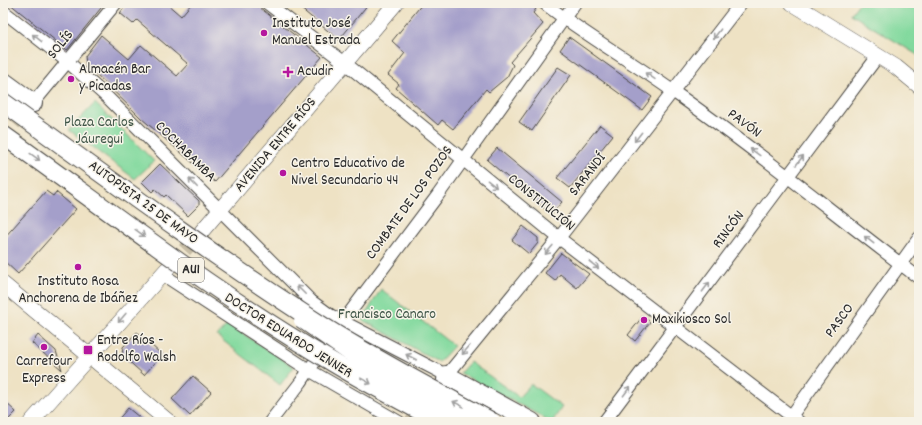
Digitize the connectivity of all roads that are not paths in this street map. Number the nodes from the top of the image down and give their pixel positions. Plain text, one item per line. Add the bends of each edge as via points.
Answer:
1 (116, 3) edge
2 (267, 3) edge
3 (396, 3) edge
4 (544, 3) edge
5 (576, 3) edge
6 (741, 3) edge
7 (792, 3) edge
8 (3, 11) edge
9 (564, 19) junction
10 (878, 56) junction
11 (68, 62) junction
12 (345, 63) junction
13 (896, 67) junction
14 (919, 76) edge
15 (3, 80) edge
16 (919, 81) edge
17 (919, 86) edge
18 (673, 91) junction
19 (3, 102) edge
20 (32, 105) joint
21 (3, 135) edge
22 (462, 160) junction
23 (788, 176) junction
24 (220, 211) junction
25 (202, 231) tunnel mouth
26 (559, 238) junction
27 (919, 238) edge
28 (212, 253) junction
29 (900, 264) junction
30 (165, 271) joint
31 (919, 278) edge
32 (3, 284) edge
33 (343, 321) junction
34 (675, 328) junction
35 (90, 357) junction
36 (309, 370) junction
37 (444, 378) junction
38 (386, 393) junction
39 (792, 420) edge
40 (31, 422) edge
41 (169, 422) edge
42 (270, 422) edge
43 (399, 422) edge
44 (440, 422) edge
45 (456, 422) edge
46 (462, 422) edge
47 (492, 422) edge
48 (532, 422) edge
49 (604, 422) edge

1 - 11 street, SOLÍS
2 - 12 street, CONSTITUCIÓN
3 - 12 main road, AVENIDA ENTRE RÍOS
4 - 9 street, PAVÓN
5 - 9 street, COMBATE DE LOS POZOS
6 -> 18 street, SARANDÍ
7 - 10 main road
11 -> 8 street, COCHABAMBA
18 -> 9 street, PAVÓN
9 - 22 street, COMBATE DE LOS POZOS
10 - 13 main road
23 -> 10 street, RINCÓN
11 - 20 street, SOLÍS
24 -> 11 street, COCHABAMBA via 108,98
12 - 22 street, CONSTITUCIÓN
12 - 24 main road, AVENIDA ENTRE RÍOS
13 - 14 main road
13 - 16 street
13 - 17 main road
15 - 20 highway
23 -> 18 street, PAVÓN
18 -> 26 street, SARANDÍ
19 - 28 highway, AUTOPISTA 25 DE MAYO / AU1, bridge
21 -> 38 highway, AUTOPISTA 25 DE MAYO / AU1, bridge via 193,272 328,360
22 -> 26 street, CONSTITUCIÓN
22 - 33 street, COMBATE DE LOS POZOS
29 -> 23 street, PAVÓN
34 -> 23 street, RINCÓN
24 - 25 main road, AVENIDA ENTRE RÍOS
33 -> 24 street, COCHABAMBA via 311,301
26 -> 34 street, CONSTITUCIÓN
26 -> 37 street, SARANDÍ
27 - 29 street, PASCO
28 - 46 street, bridge via 318,335
47 -> 28 highway, AUTOPISTA 25 DE MAYO / AU1, bridge via 417,382 326,328
29 - 31 street, PAVÓN
29 - 39 street, PASCO
30 -> 35 main road
30 - 36 street, DOCTOR EDUARDO JENNER
32 - 35 main road
33 - 36 street, COMBATE DE LOS POZOS
37 -> 33 street, COCHABAMBA
34 - 39 street, CONSTITUCIÓN
49 -> 34 street, RINCÓN
35 - 40 main road
35 - 41 main road
36 - 42 street, COMBATE DE LOS POZOS
36 - 43 street, DOCTOR EDUARDO JENNER
37 - 48 highway
38 - 44 highway, AUTOPISTA 25 DE MAYO / AU1, bridge
38 - 45 street, bridge

